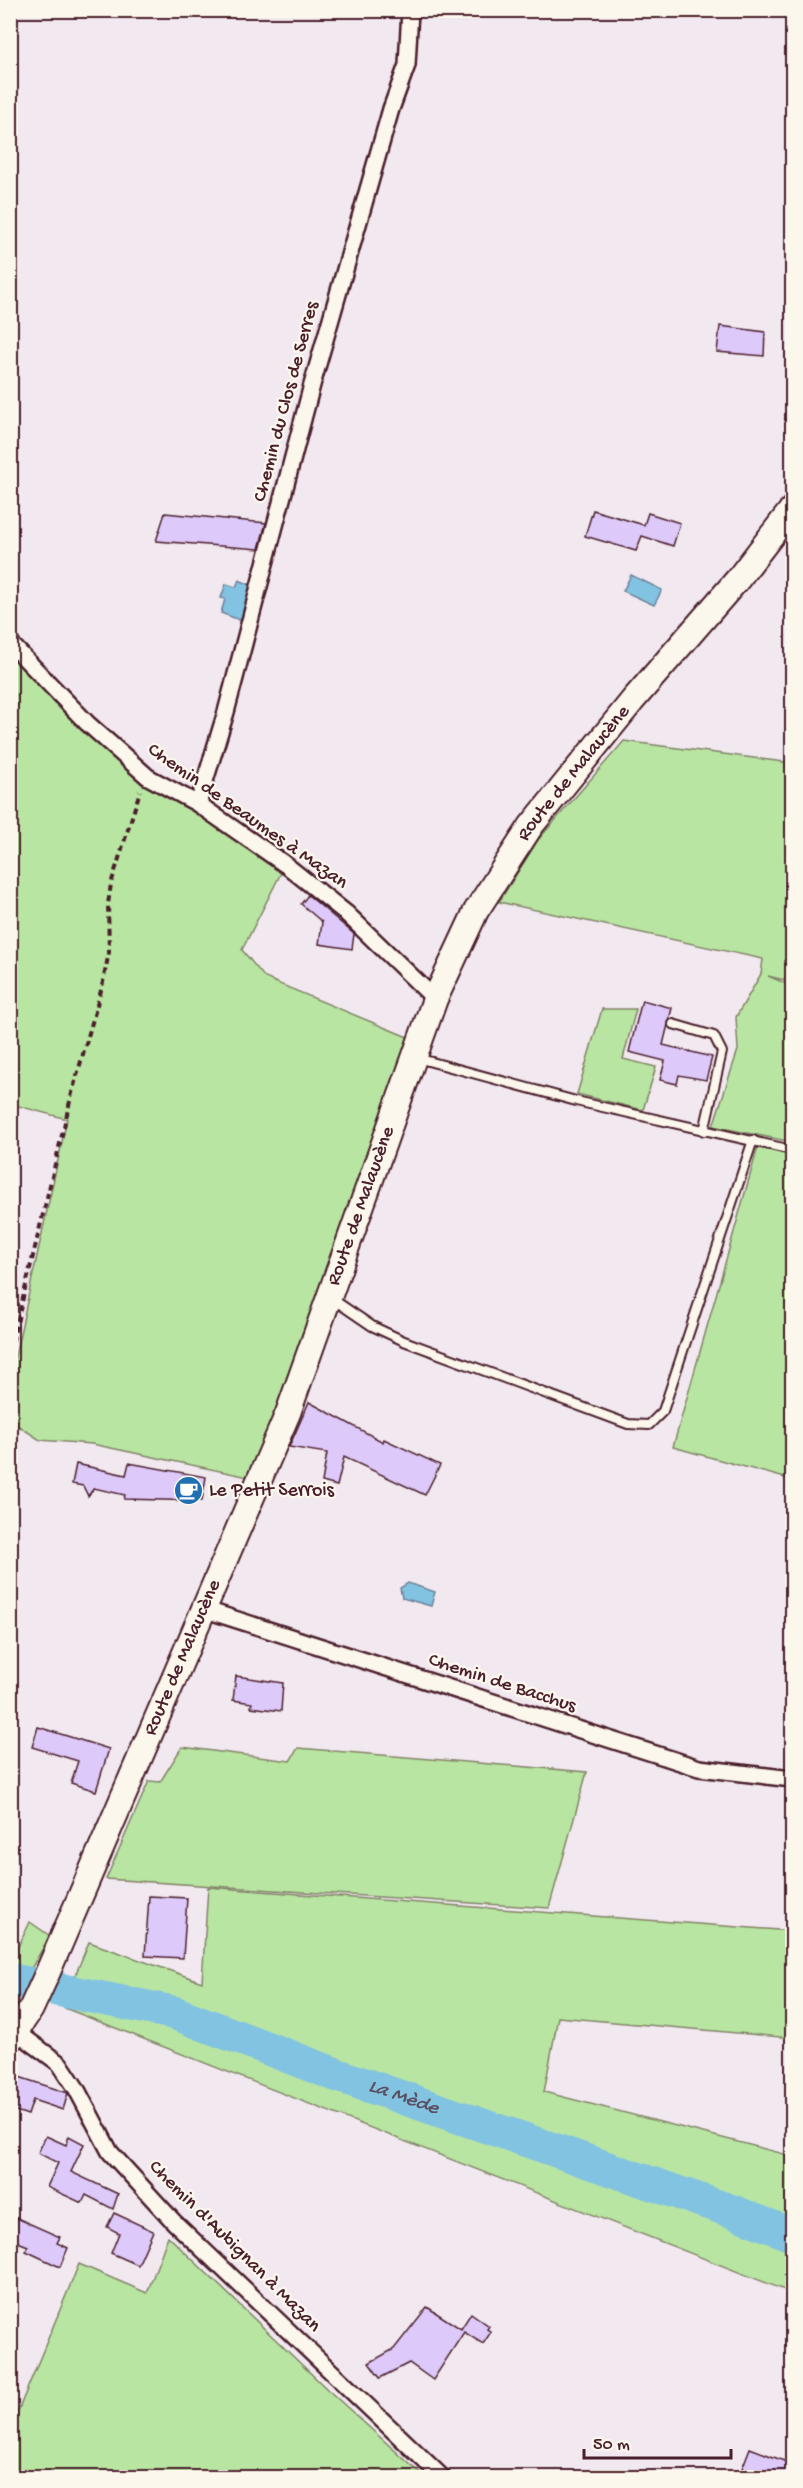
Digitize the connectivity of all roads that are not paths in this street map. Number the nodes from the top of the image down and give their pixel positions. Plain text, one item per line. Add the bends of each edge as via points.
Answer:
1 (410, 10) edge
2 (790, 517) edge
3 (10, 643) edge
4 (198, 804) junction
5 (435, 999) junction
6 (673, 1024) dead end
7 (413, 1056) junction
8 (704, 1131) junction
9 (753, 1140) junction
10 (792, 1150) edge
11 (330, 1298) junction
12 (203, 1609) junction
13 (792, 1779) edge
14 (14, 2036) edge
15 (443, 2478) edge

1 - 4 street, Chemin du Clos de Serres via 407,65 319,362
2 - 5 main road, Route de Malaucène via 531,826 476,911
3 - 4 street, Chemin de Beaumes à Mazan via 87,723 148,777
4 - 5 street, Chemin de Beaumes à Mazan via 286,865 346,913
5 - 7 main road, Route de Malaucène
6 - 8 lane via 714,1036 722,1052
7 - 8 lane
7 - 11 main road, Route de Malaucène
8 - 9 lane
9 - 10 lane
9 - 11 lane via 663,1411 649,1425 628,1424 404,1341 372,1326
11 - 12 main road, Route de Malaucène via 288,1413
12 - 13 street, Chemin de Bacchus via 699,1768
12 - 14 main road, Route de Malaucène via 31,2009
14 - 15 street, Chemin d'Aubignan à Mazan via 60,2064 110,2152 174,2222

